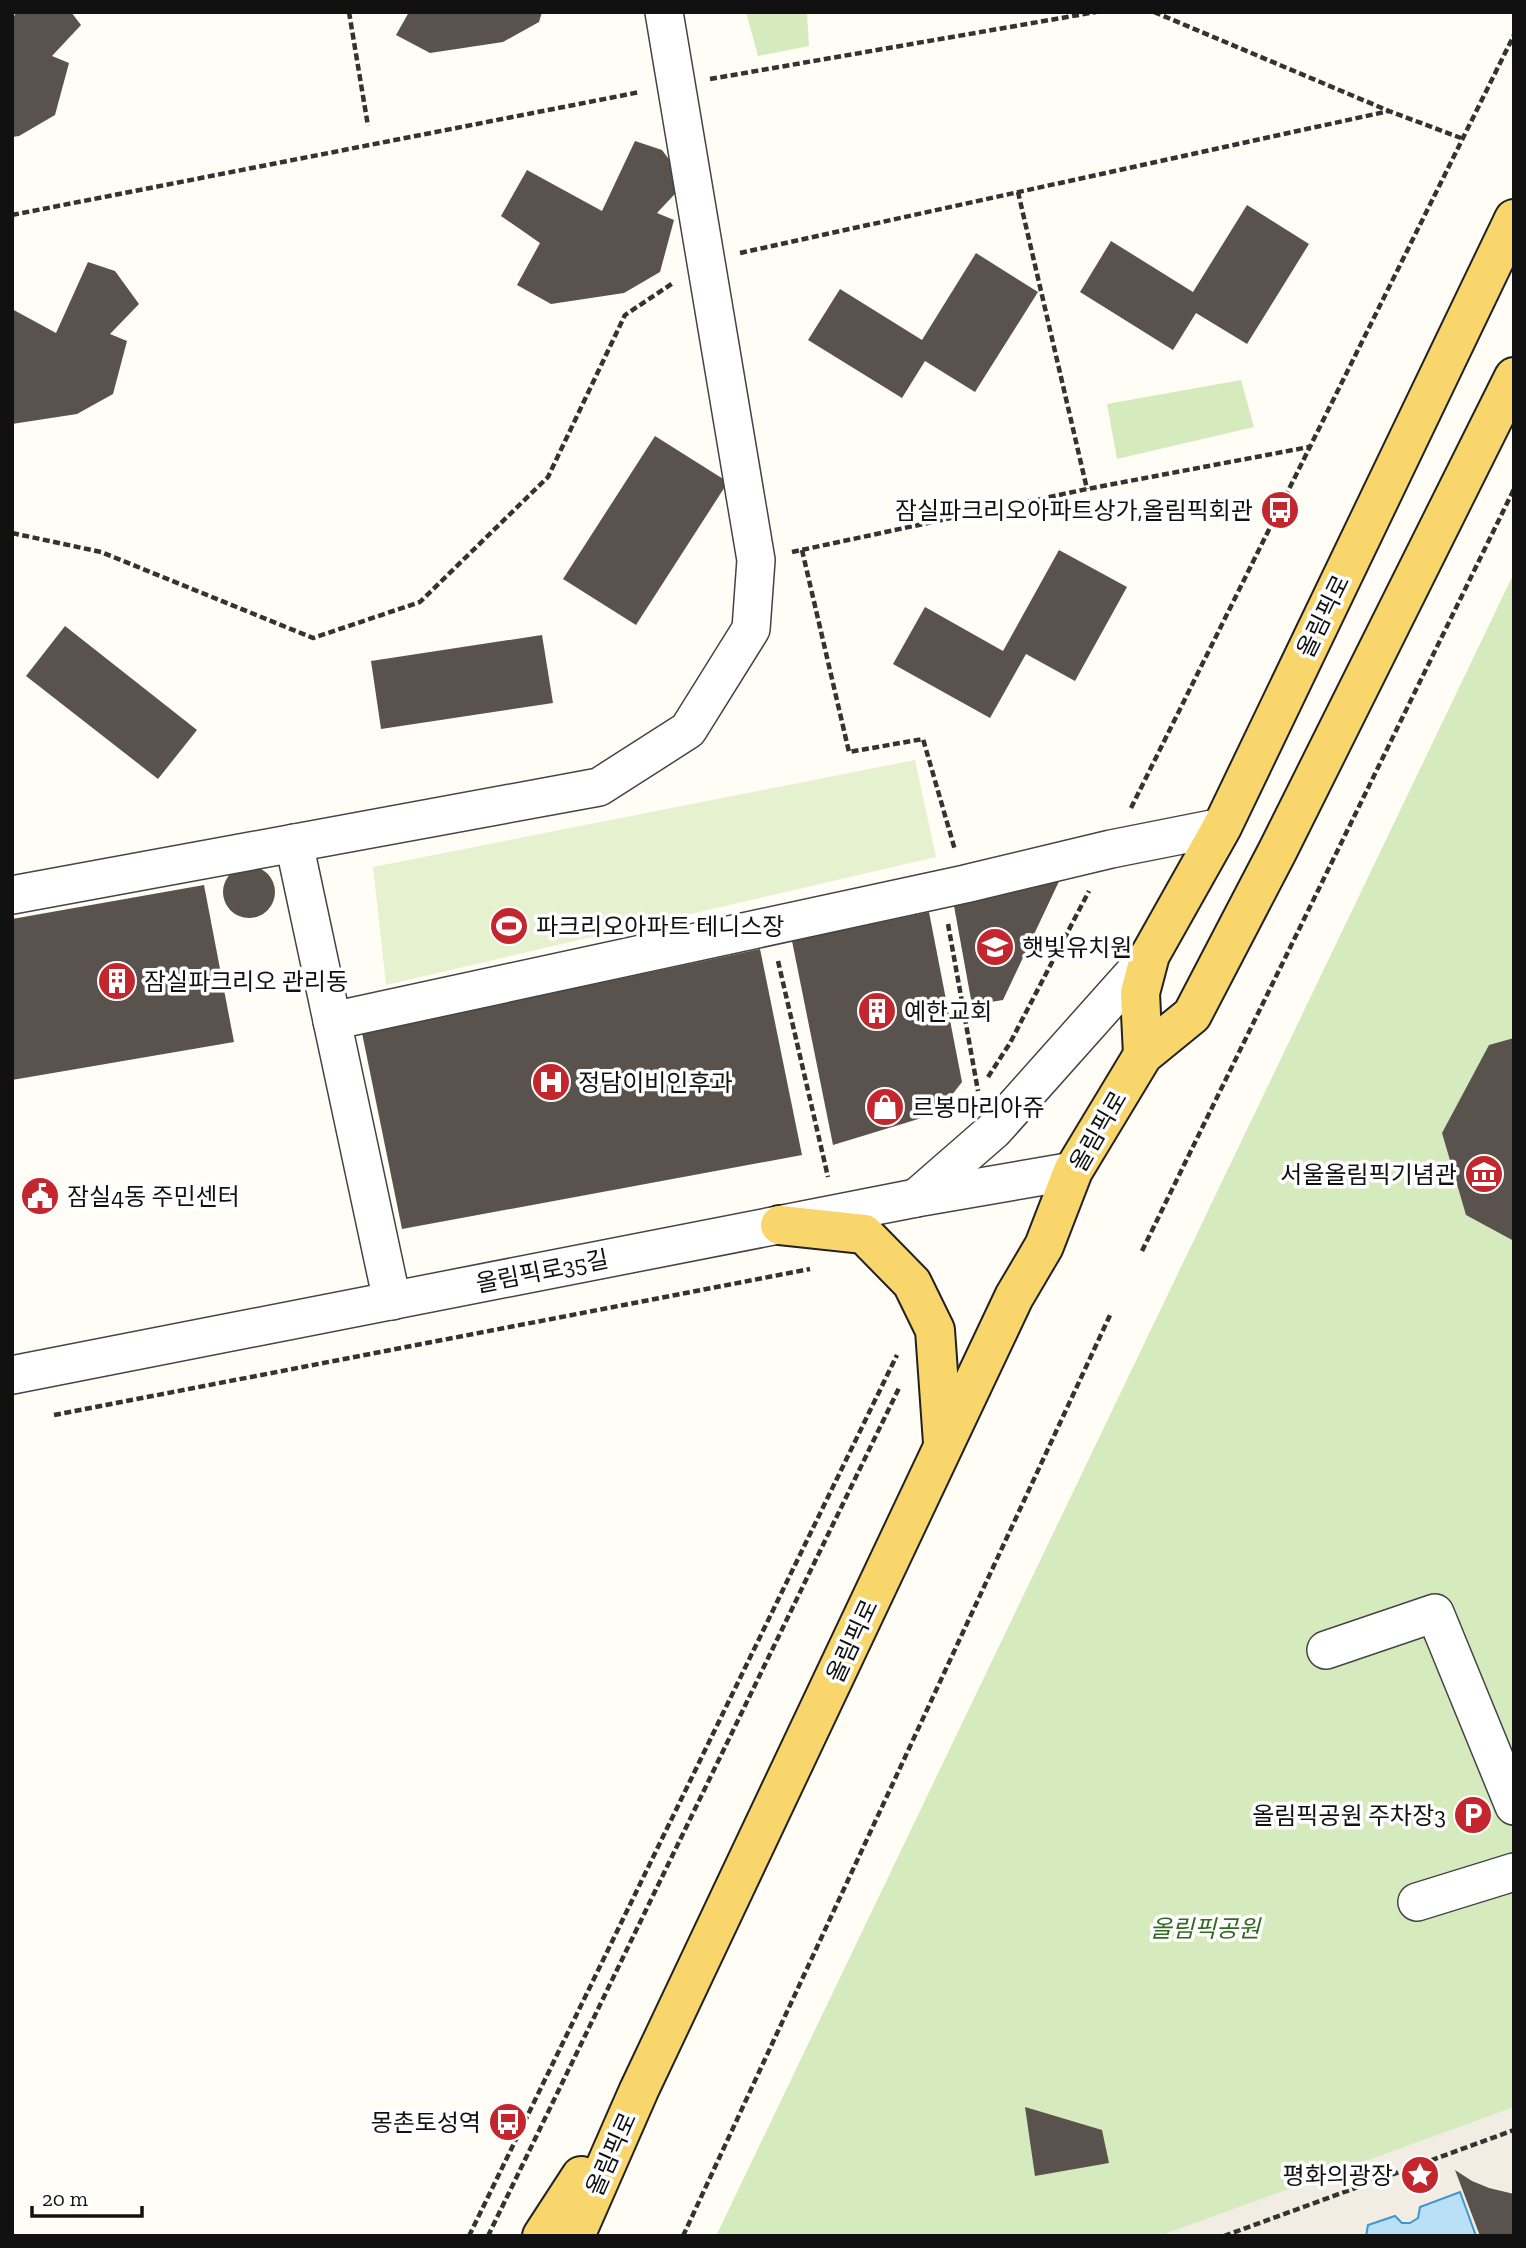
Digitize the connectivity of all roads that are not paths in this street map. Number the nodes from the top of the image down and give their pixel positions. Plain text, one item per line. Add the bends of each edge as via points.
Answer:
1 (664, 12) edge
2 (1514, 219) edge
3 (1514, 377) edge
4 (1222, 827) junction
5 (294, 843) junction
6 (12, 895) edge
7 (1150, 955) junction
8 (332, 1021) junction
9 (1143, 1055) junction
10 (1073, 1171) junction
11 (916, 1198) junction
12 (779, 1225) junction
13 (392, 1301) junction
14 (12, 1375) edge
15 (944, 1448) junction
16 (1326, 1650) dead end
17 (1514, 1806) edge
18 (1514, 1872) edge
19 (1417, 1902) dead end
20 (639, 2090) junction
21 (542, 2236) edge
22 (575, 2236) edge

1 - 5 street via 757,560 751,629 688,730 599,787
2 - 4 main road, 올림픽로
3 - 9 main road, 올림픽로 via 1192,1015
4 - 7 main road, 올림픽로
4 - 8 street
5 - 6 street
5 - 8 street
7 - 9 main road, 올림픽로 via 1140,993
7 - 11 street via 994,1130
8 - 13 street
9 - 10 main road, 올림픽로
10 - 11 street, 올림픽로35길
10 - 15 main road, 올림픽로 via 1044,1247 1014,1297
11 - 12 street, 올림픽로35길
12 - 13 street, 올림픽로35길
12 - 15 main road via 864,1234 912,1283 935,1329
13 - 14 street, 올림픽로35길
15 - 20 main road, 올림픽로
16 - 17 street via 1435,1613
18 - 19 street
20 - 21 main road
20 - 22 main road, 올림픽로

